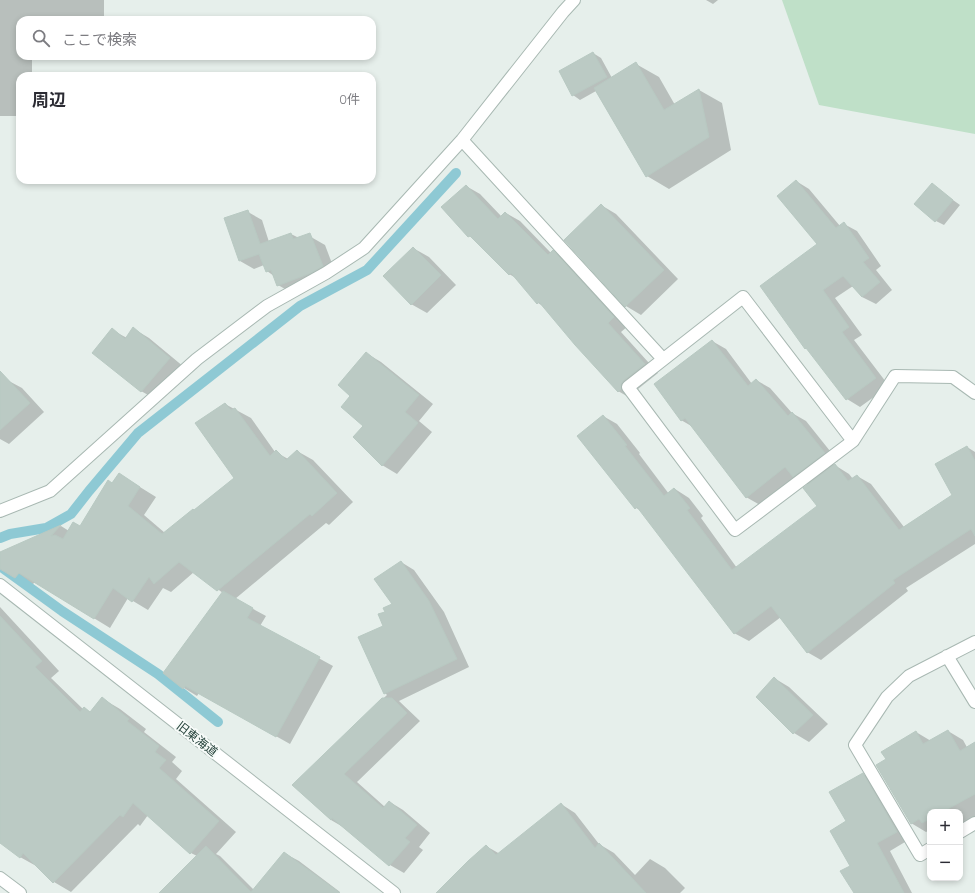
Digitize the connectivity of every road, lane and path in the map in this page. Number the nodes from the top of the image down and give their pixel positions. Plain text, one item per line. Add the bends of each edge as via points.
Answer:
1 (574, 0) edge
2 (462, 140) junction
3 (663, 359) junction
4 (975, 393) edge
5 (853, 442) junction
6 (0, 511) edge
7 (0, 585) edge
8 (975, 642) edge
9 (947, 656) junction
10 (975, 702) edge
11 (975, 823) edge
12 (963, 830) edge
13 (927, 851) edge
14 (0, 878) edge
15 (20, 893) edge
16 (394, 893) edge

1 - 2 street
2 - 3 street
2 - 6 street via 364,248 267,306 197,359 50,491
3 - 5 street via 743,297
3 - 5 street via 628,386 735,530
4 - 5 street via 953,377 895,376
7 - 16 street, 旧東海道
8 - 9 street
9 - 10 street
9 - 13 street via 909,676 887,697 855,745 920,855
11 - 12 street
14 - 15 street

